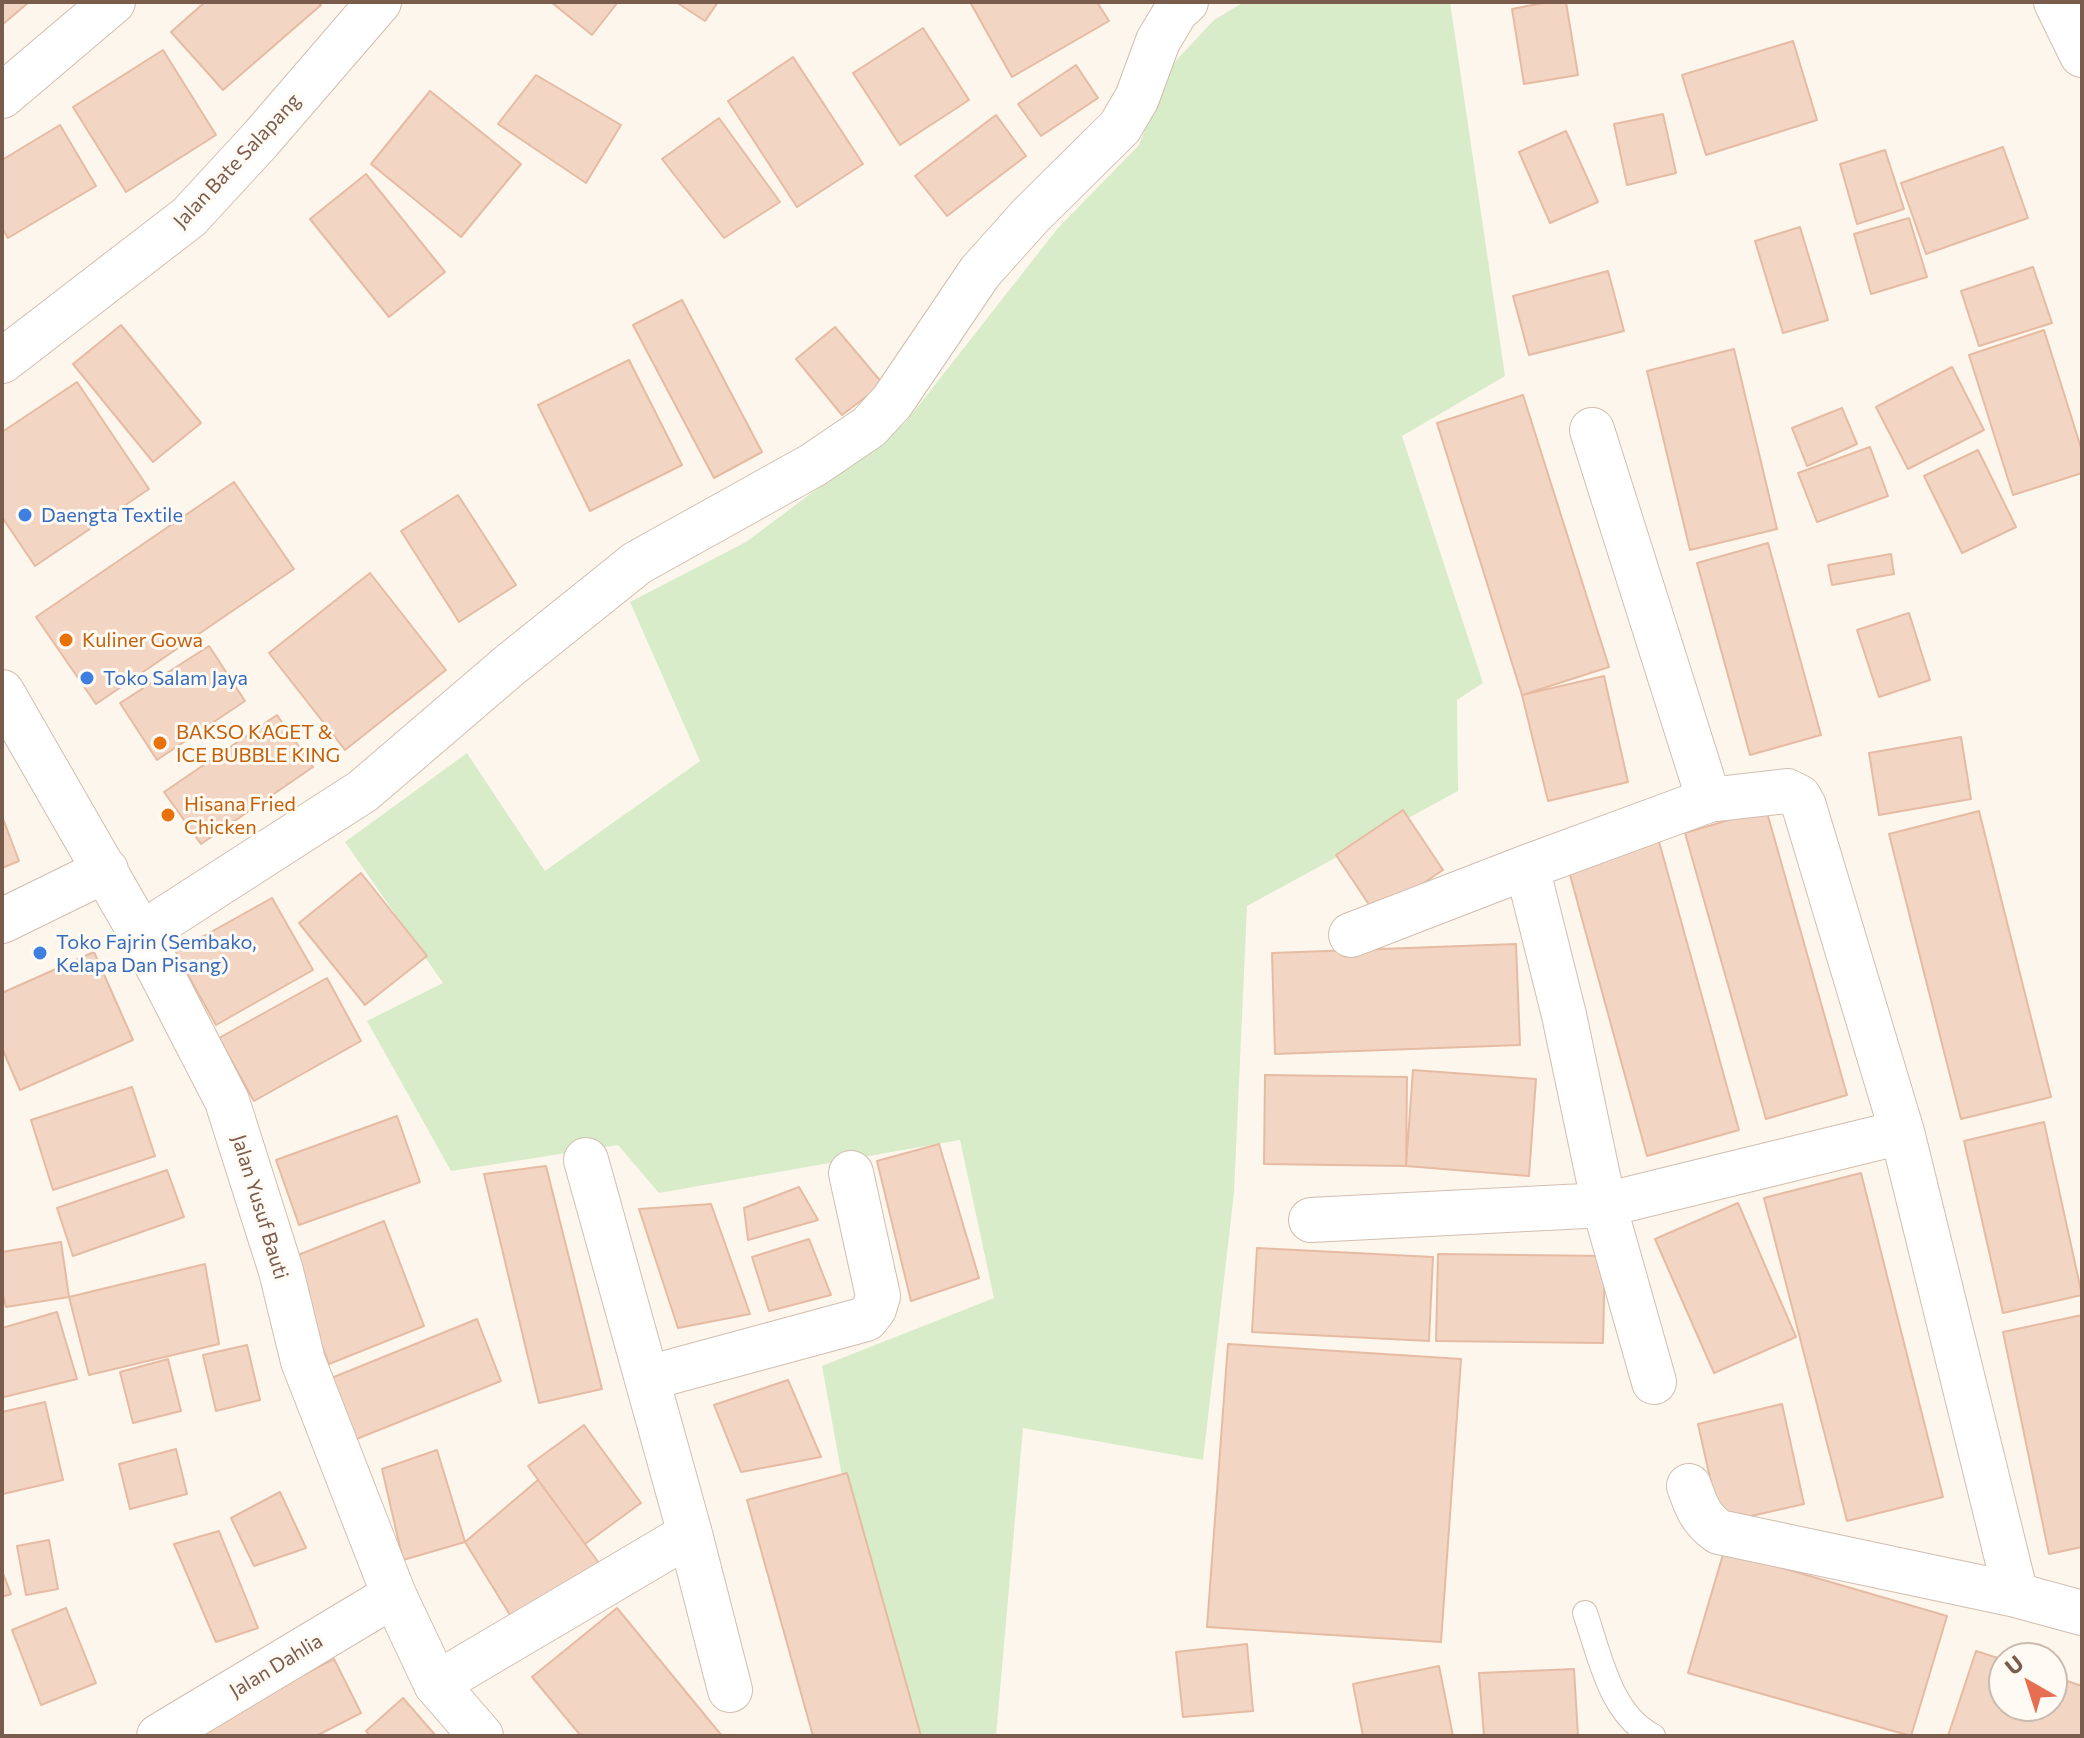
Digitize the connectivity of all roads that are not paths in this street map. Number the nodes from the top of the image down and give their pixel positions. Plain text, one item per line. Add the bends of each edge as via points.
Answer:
1 (113, 2) edge
2 (379, 2) edge
3 (1186, 2) edge
4 (2056, 2) edge
5 (2082, 55) edge
6 (2, 96) edge
7 (2, 361) edge
8 (1592, 430) dead end
9 (2, 692) edge
10 (1709, 800) junction
11 (1527, 867) junction
12 (106, 870) junction
13 (2, 921) edge
14 (141, 934) junction
15 (1351, 935) dead end
16 (1902, 1132) junction
17 (586, 1160) dead end
18 (851, 1173) dead end
19 (1604, 1205) junction
20 (1311, 1220) dead end
21 (648, 1378) junction
22 (1654, 1382) dead end
23 (1689, 1486) dead end
24 (690, 1534) junction
25 (394, 1595) junction
26 (2016, 1595) junction
27 (1585, 1613) dead end
28 (2082, 1613) edge
29 (436, 1684) junction
30 (730, 1690) dead end
31 (159, 1736) edge
32 (481, 1736) edge
33 (1653, 1736) edge

1 - 6 street
2 - 7 street, Jalan Bate Salapang via 189,217
3 - 14 street via 1158,41 1120,127 980,272 892,402 869,427 813,465 637,563 363,791
4 - 5 street
8 - 10 street
9 - 12 street, Jalan Yusuf Bauti
10 - 11 street
10 - 16 street via 1787,791 1799,797
11 - 15 street
11 - 19 street
12 - 13 street
12 - 14 street, Jalan Yusuf Bauti
14 - 25 street, Jalan Yusuf Bauti via 227,1101 281,1271 303,1361
16 - 19 street
16 - 26 street
17 - 21 street
18 - 21 street via 878,1296 866,1319
19 - 20 street
19 - 22 street
21 - 24 street
23 - 26 street via 1705,1522 1719,1532
24 - 29 street
24 - 30 street
25 - 29 street, Jalan Yusuf Bauti
25 - 31 street, Jalan Dahlia
26 - 28 street
27 - 33 lane via 1615,1698 1637,1728
29 - 32 street, Jalan Yusuf Bauti

